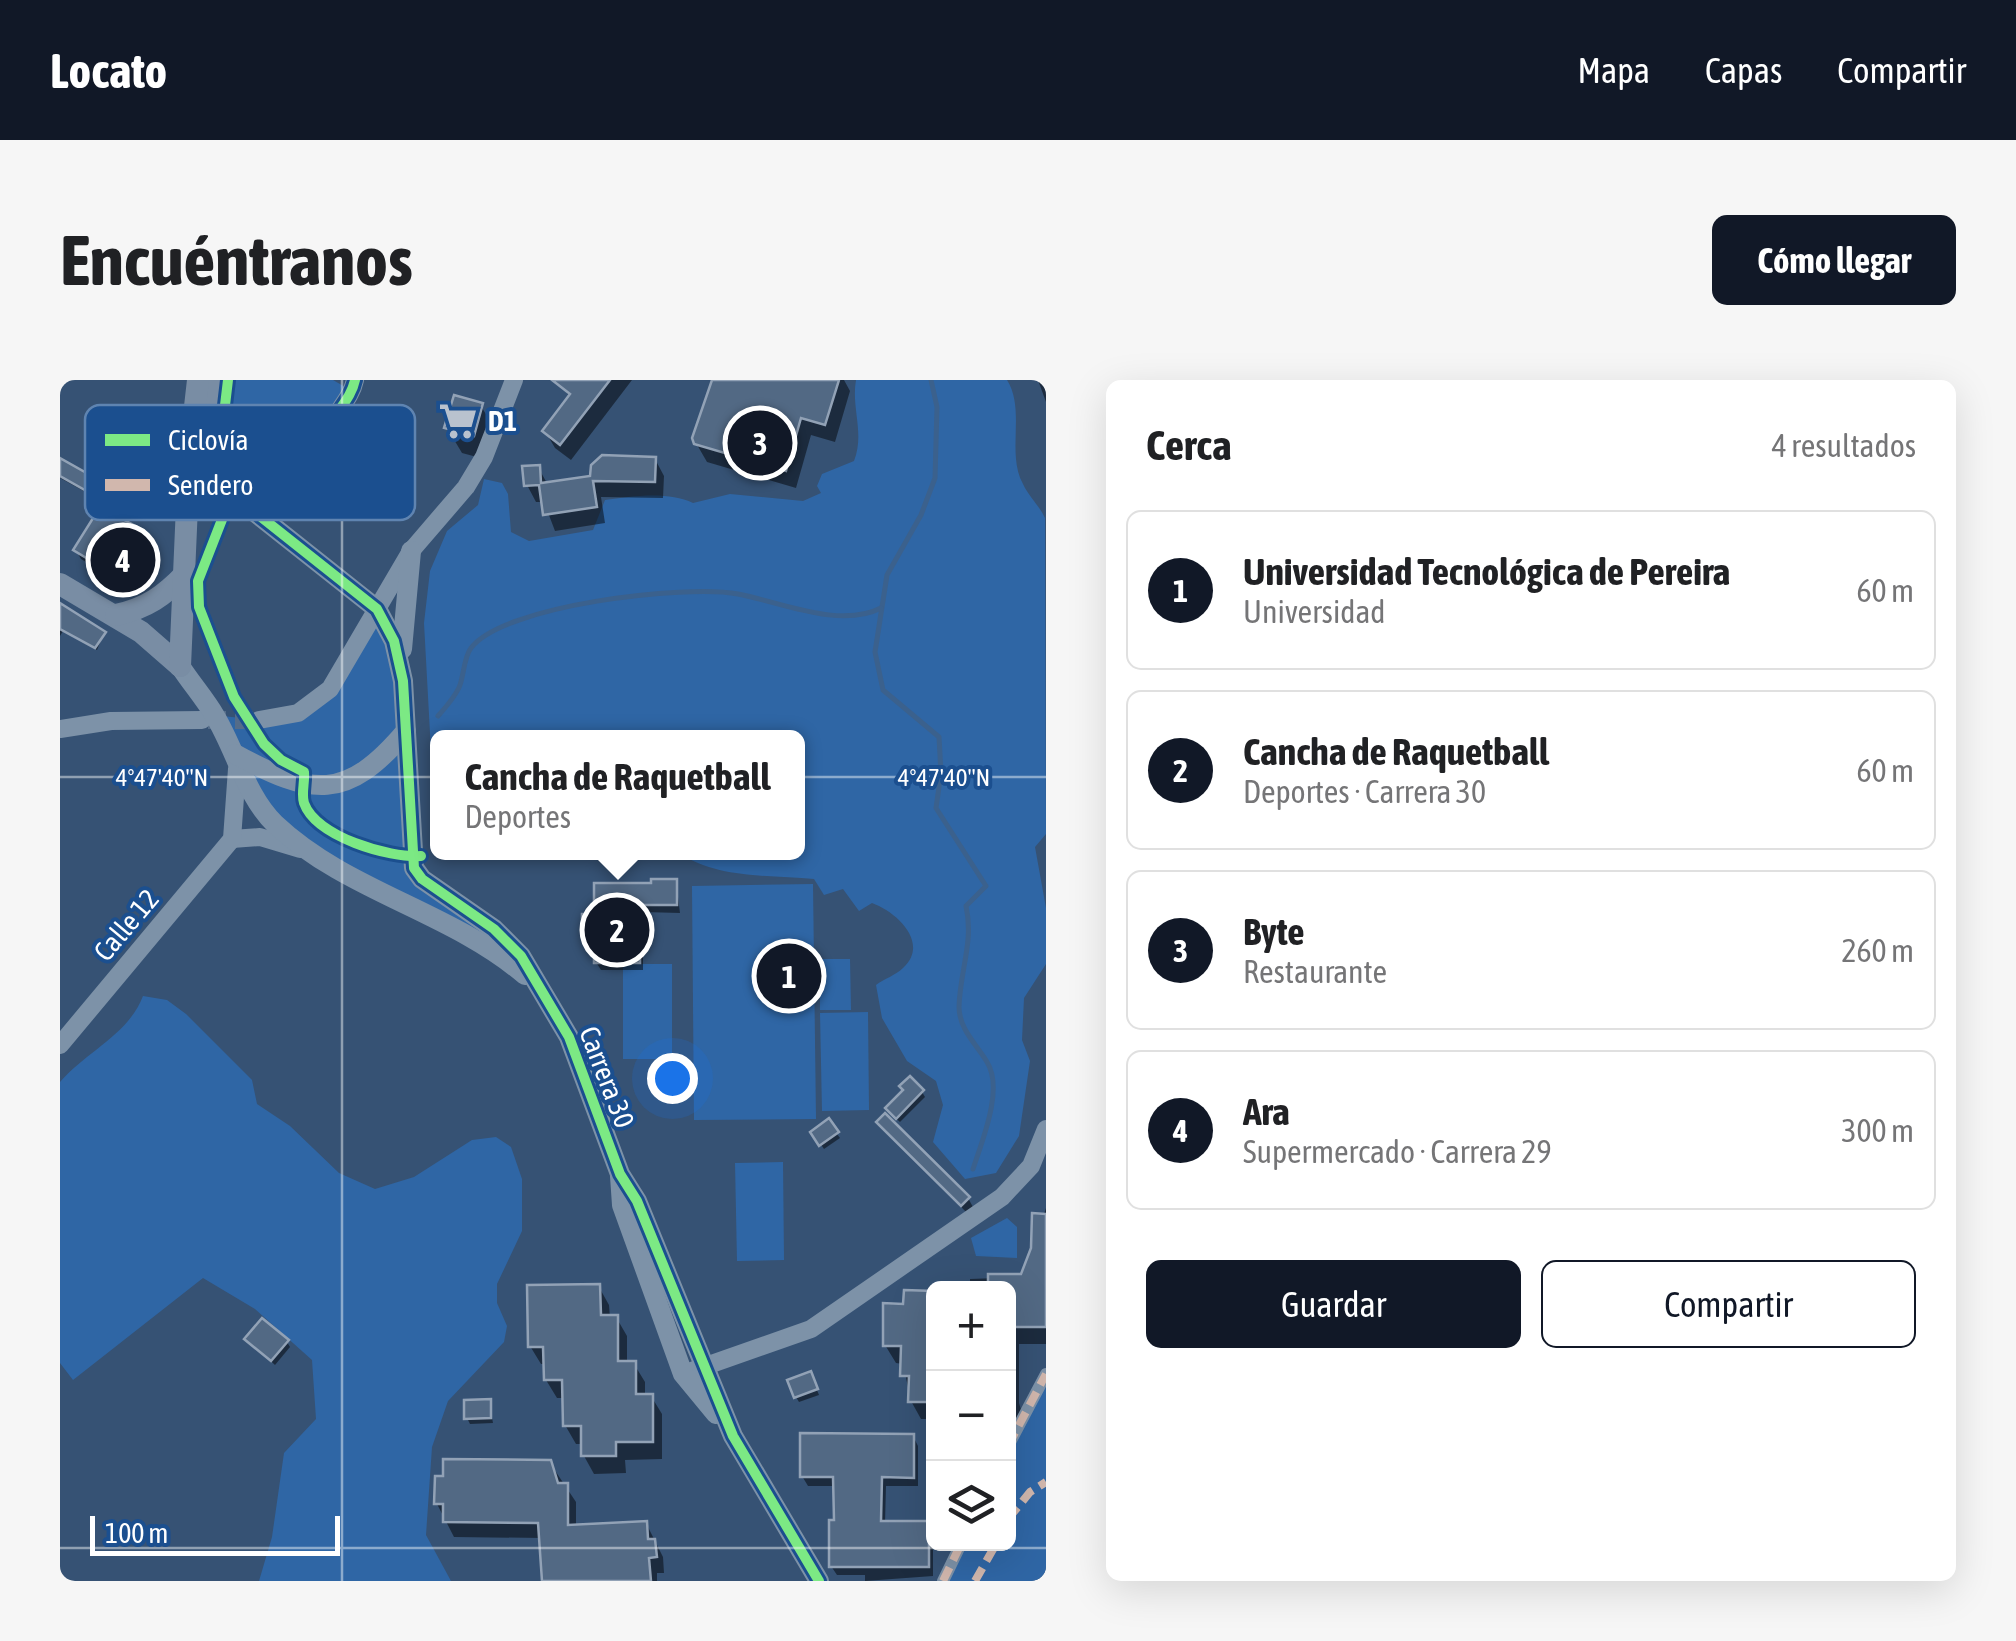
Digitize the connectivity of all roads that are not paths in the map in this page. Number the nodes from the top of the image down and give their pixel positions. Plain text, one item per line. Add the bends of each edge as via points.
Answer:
1 (198, 380) edge
2 (219, 380) edge
3 (355, 380) edge
4 (514, 380) edge
5 (196, 405) edge
6 (216, 405) edge
7 (342, 405) edge
8 (188, 520) edge
9 (264, 520) edge
10 (411, 552) junction
11 (186, 573) junction
12 (60, 584) edge
13 (376, 610) junction
14 (116, 615) junction
15 (180, 666) junction
16 (403, 680) junction
17 (202, 720) tunnel mouth
18 (259, 720) tunnel mouth
19 (60, 729) edge
20 (406, 730) junction
21 (235, 754) junction
22 (232, 840) junction
23 (308, 853) junction
24 (538, 986) junction
25 (60, 1045) edge
26 (1046, 1129) edge
27 (692, 1370) junction
28 (1046, 1374) edge
29 (1016, 1431) edge
30 (958, 1551) edge
31 (819, 1581) edge
32 (943, 1581) edge

1 - 5 main road
2 - 6 main road
3 - 7 street
4 - 10 street via 484,457
8 - 11 main road
9 - 13 street
10 - 13 street
10 - 16 street
11 - 14 main road via 142,609
11 - 15 main road
12 - 14 main road
13 - 16 street, Carrera 30 via 394,642
13 - 18 street via 323,696 298,712
14 - 15 main road
15 - 21 street, Carrera 30
16 - 20 street, Carrera 30
17 - 19 street
20 - 21 street via 371,768 334,785 292,783
20 - 24 street, Carrera 30 via 414,868 510,943
21 - 22 street via 239,797
21 - 23 street, Carrera 30 via 260,808
22 - 23 street via 274,840
22 - 25 street, Calle 12
23 - 24 street, Carrera 30 via 478,940
24 - 27 street, Carrera 30 via 569,1036 620,1174 637,1201
26 - 27 street via 1018,1182 964,1224 811,1328
27 - 31 street, Carrera 30
28 - 29 street
30 - 32 street

